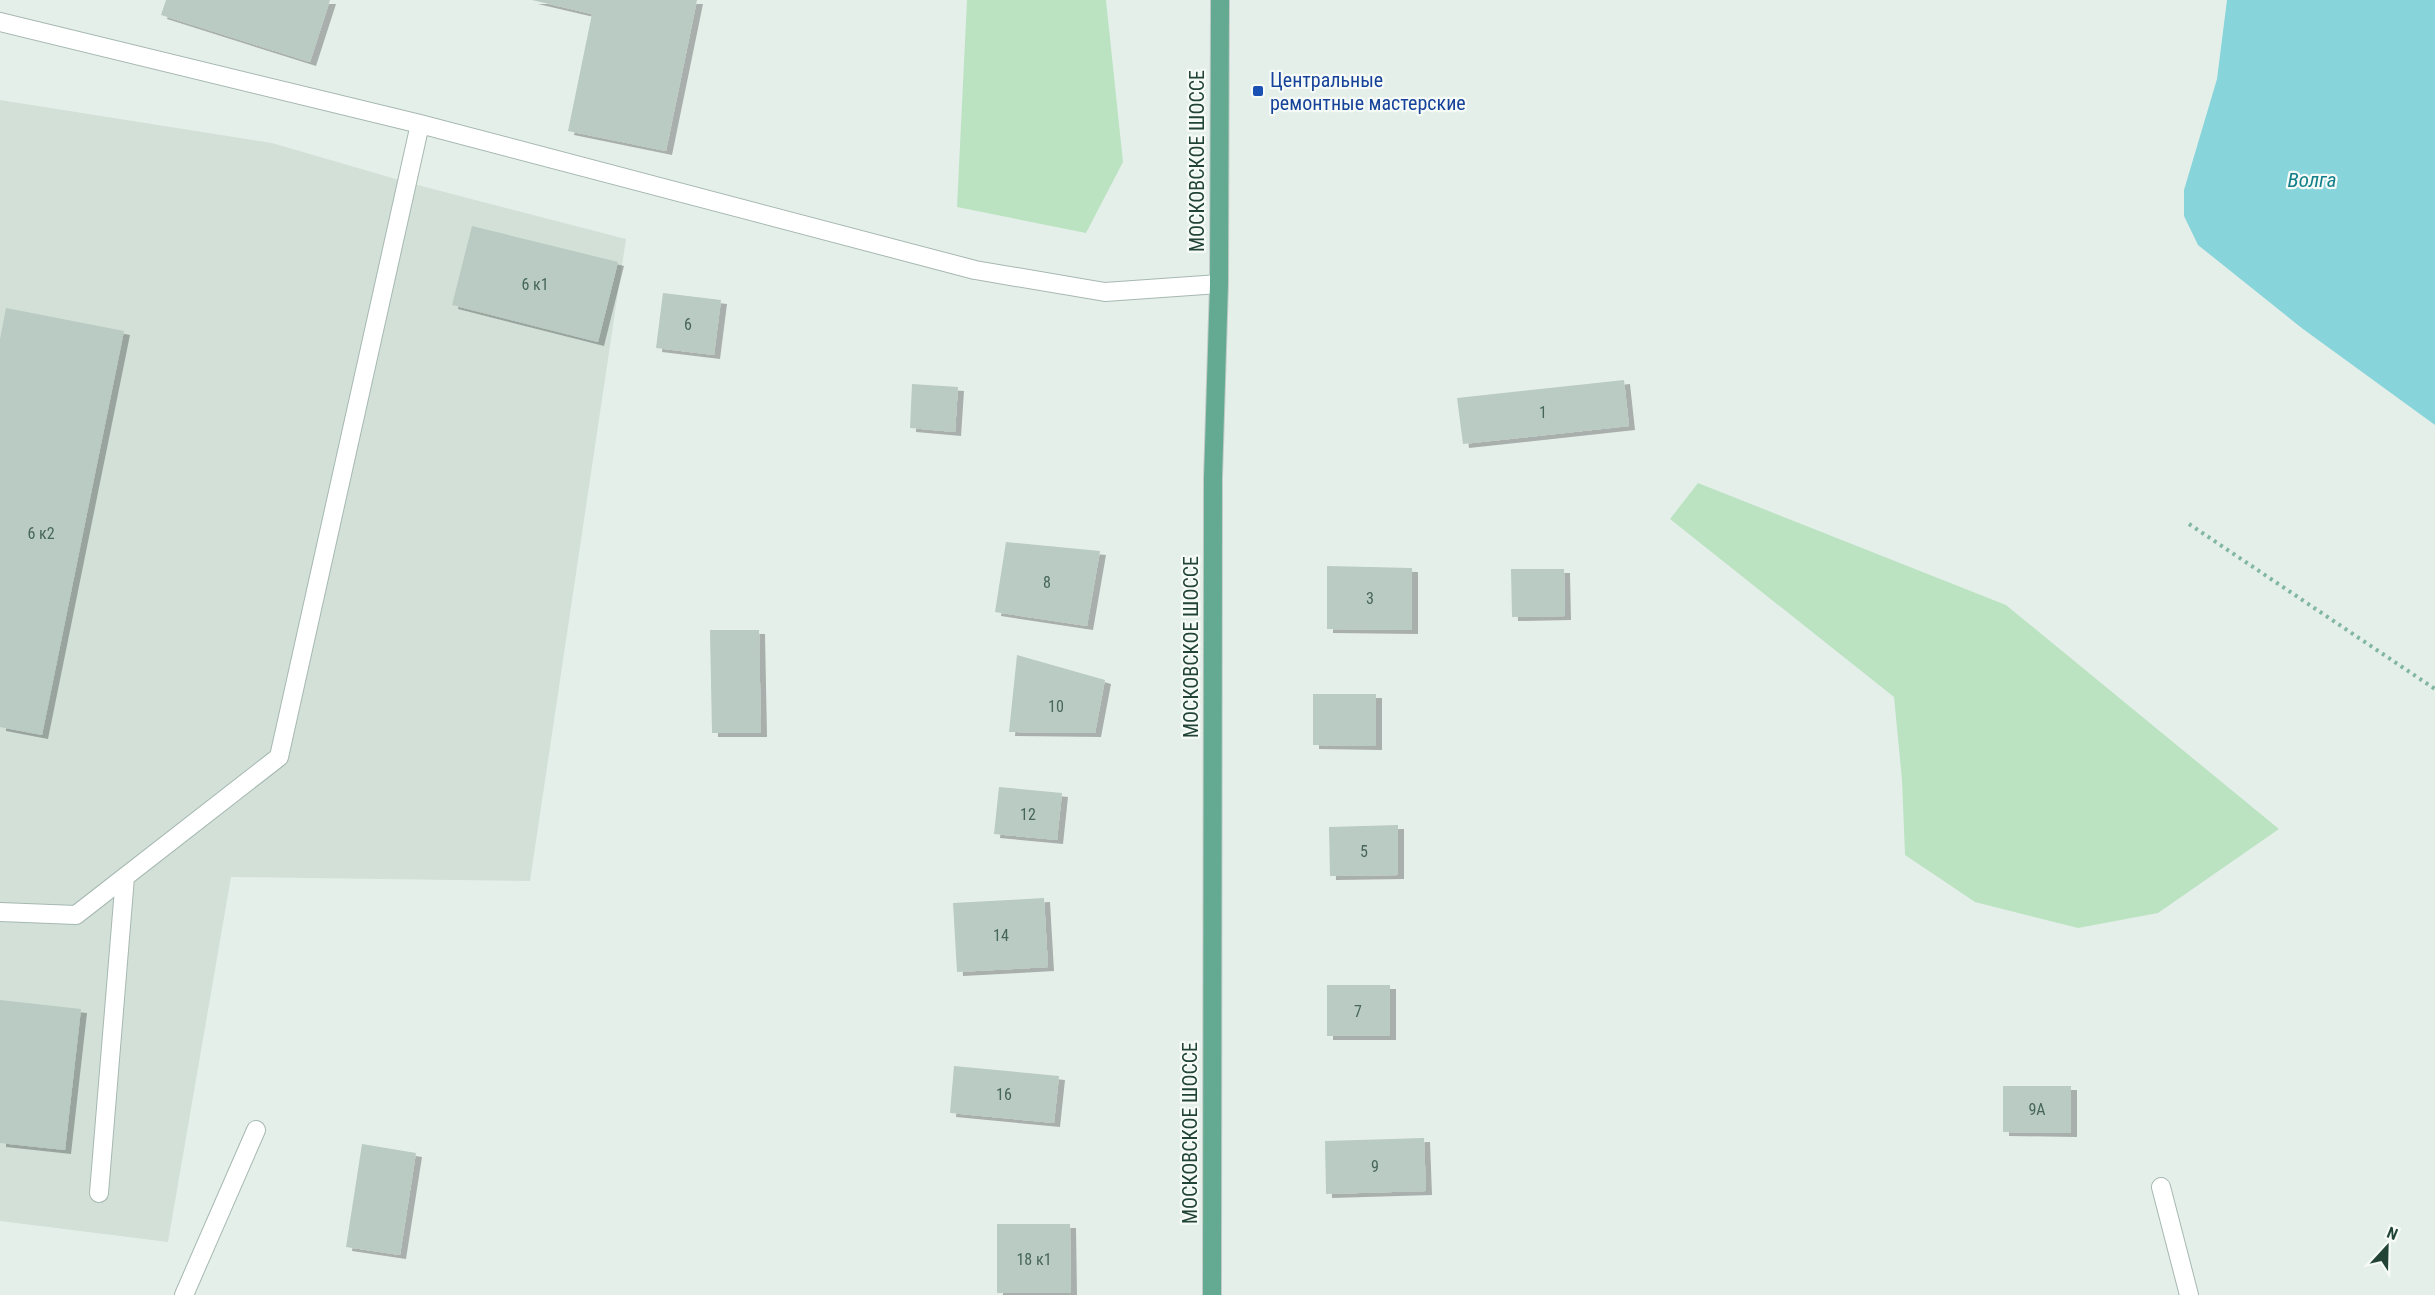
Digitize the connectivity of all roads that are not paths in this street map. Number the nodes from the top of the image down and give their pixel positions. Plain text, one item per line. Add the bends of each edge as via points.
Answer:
1 (1220, 0) edge
2 (0, 22) edge
3 (420, 124) junction
4 (1219, 284) junction
5 (124, 877) junction
6 (0, 912) edge
7 (256, 1130) dead end
8 (2161, 1187) dead end
9 (99, 1193) dead end
10 (184, 1295) edge
11 (1212, 1295) edge
12 (2189, 1295) edge

1 - 4 main road, МОСКОВСКОЕ ШОССЕ
2 - 3 lane
3 - 4 lane via 975,270 1105,292
3 - 5 lane via 279,757
4 - 11 main road, МОСКОВСКОЕ ШОССЕ via 1213,478
5 - 6 lane via 76,915
5 - 9 lane
7 - 10 lane
8 - 12 lane

